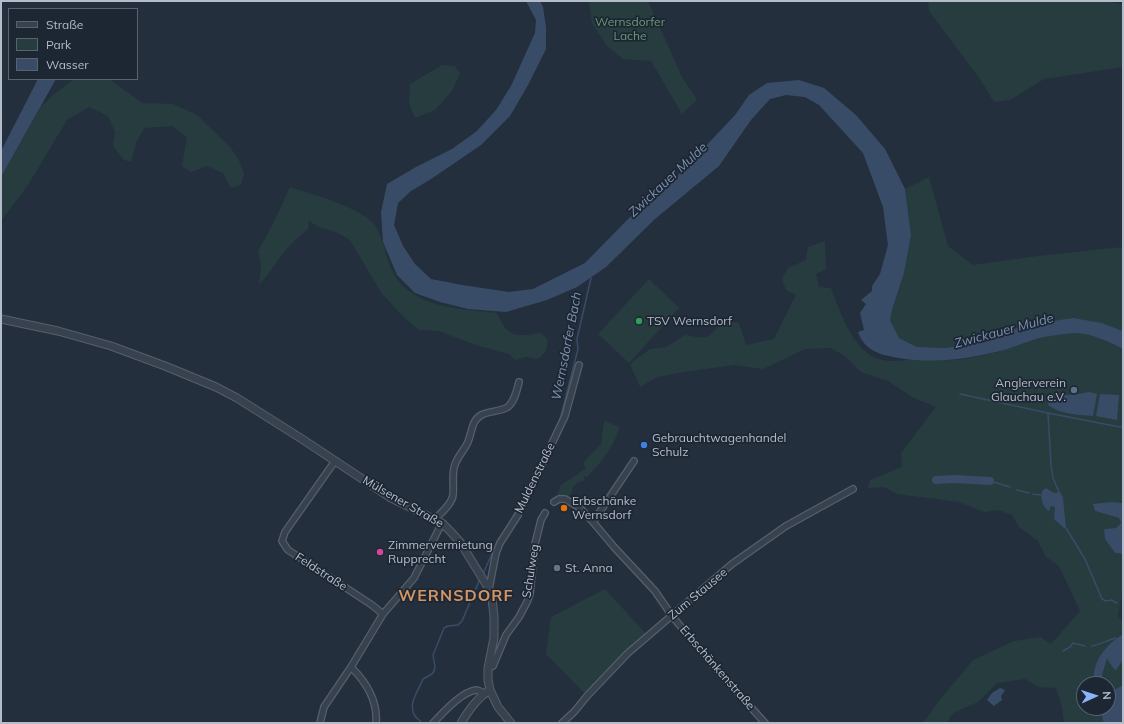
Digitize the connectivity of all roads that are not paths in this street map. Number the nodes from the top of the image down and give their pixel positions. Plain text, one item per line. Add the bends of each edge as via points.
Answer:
1 (1, 319) edge
2 (579, 365) dead end
3 (519, 382) dead end
4 (335, 461) junction
5 (634, 461) dead end
6 (853, 489) dead end
7 (554, 502) dead end
8 (545, 513) dead end
9 (435, 519) junction
10 (593, 522) junction
11 (442, 524) junction
12 (489, 589) junction
13 (383, 614) junction
14 (672, 616) junction
15 (351, 667) junction
16 (488, 668) junction
17 (488, 692) junction
18 (320, 723) edge
19 (376, 723) edge
20 (433, 723) edge
21 (461, 723) edge
22 (512, 723) edge
23 (562, 723) edge
24 (765, 723) edge

1 - 4 street, Mülsener Straße via 111,346 216,387
2 - 12 street, Muldenstraße via 565,416 518,515 496,552
3 - 9 street via 511,403 506,408 488,412 476,419 467,445 454,467 453,497
4 - 9 street, Mülsener Straße via 391,498
4 - 13 street, Feldstraße via 285,532 282,541 288,550
5 - 10 street
6 - 14 street, Zum Stausee via 786,526 732,564
7 - 10 street, Erbschänkenstraße via 565,499 580,508
8 - 16 street, Schulweg via 535,544 530,594 519,617 506,635 493,666
9 - 11 street, Mülsener Straße
10 - 14 street, Erbschänkenstraße via 655,591
11 - 12 street, Mülsener Straße via 460,542
11 - 13 street via 414,578
12 - 16 street, Mülsener Straße via 494,616 494,638
13 - 15 street
14 - 23 street, Zum Stausee via 628,653
14 - 24 street, Erbschänkenstraße
15 - 18 street via 324,707
15 - 19 street via 368,688
16 - 17 street, Mülsener Straße
17 - 20 street via 476,690 466,694
17 - 21 street via 470,708
17 - 22 street, Mülsener Straße

